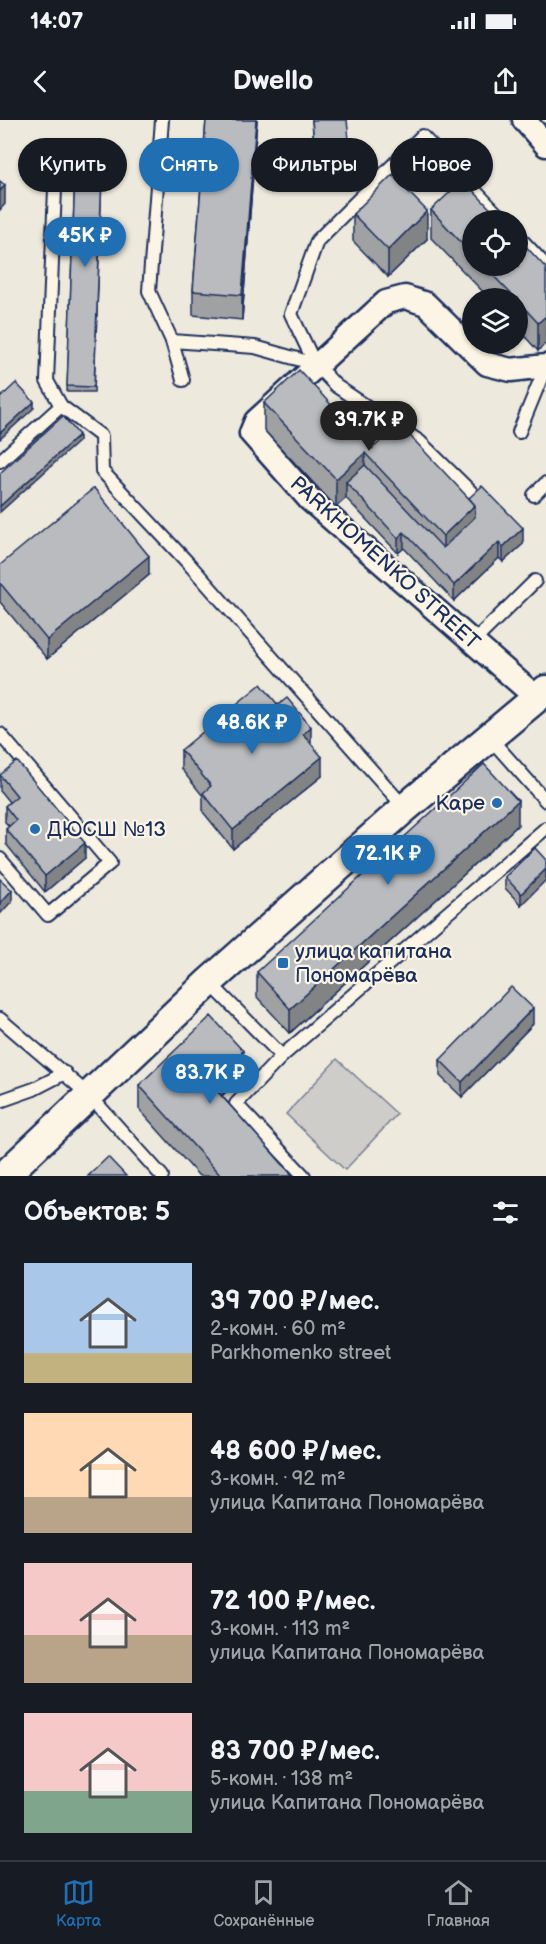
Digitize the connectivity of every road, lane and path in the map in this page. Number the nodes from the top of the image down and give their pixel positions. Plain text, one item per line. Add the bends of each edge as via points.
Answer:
1 (162, 120) edge
2 (524, 120) edge
3 (546, 145) edge
4 (55, 192) edge
5 (493, 210) edge
6 (528, 247) edge
7 (546, 266) edge
8 (172, 341) junction
9 (315, 364) junction
10 (546, 366) edge
11 (183, 380) dead end
12 (61, 406) junction
13 (519, 432) dead end
14 (0, 461) edge
15 (546, 483) edge
16 (471, 492) dead end
17 (534, 495) dead end
18 (535, 581) dead end
19 (472, 643) junction
20 (541, 694) edge
21 (0, 734) edge
22 (489, 738) junction
23 (546, 801) edge
24 (405, 808) junction
25 (546, 828) edge
26 (0, 859) edge
27 (209, 982) junction
28 (0, 1019) edge
29 (282, 1056) junction
30 (65, 1073) junction
31 (90, 1096) junction
32 (0, 1101) edge
33 (4, 1176) edge
34 (162, 1176) edge
35 (304, 1176) edge

1 - 8 lane via 149,291
2 - 3 street
4 - 12 lane via 47,381
5 - 9 lane via 422,136 317,241 291,314
6 - 7 lane
8 - 9 lane via 255,347
8 - 11 lane
9 - 10 street, PARKHOMENKO STREET via 387,302 405,297 426,304 487,364 511,370
9 - 16 lane via 336,386 420,442
9 - 19 street, PARKHOMENKO STREET via 256,421 251,433 310,500
10 - 13 lane
12 - 14 lane
12 - 24 lane via 101,436 102,471
15 - 17 lane
18 - 19 lane
19 - 20 street, PARKHOMENKO STREET
20 - 22 street
21 - 26 lane via 110,863 48,915
22 - 23 lane
22 - 24 street
24 - 27 street
25 - 29 lane
27 - 29 lane
27 - 31 street
28 - 30 lane
29 - 35 lane via 236,1104
30 - 31 lane
30 - 32 lane
31 - 33 street
31 - 34 lane

